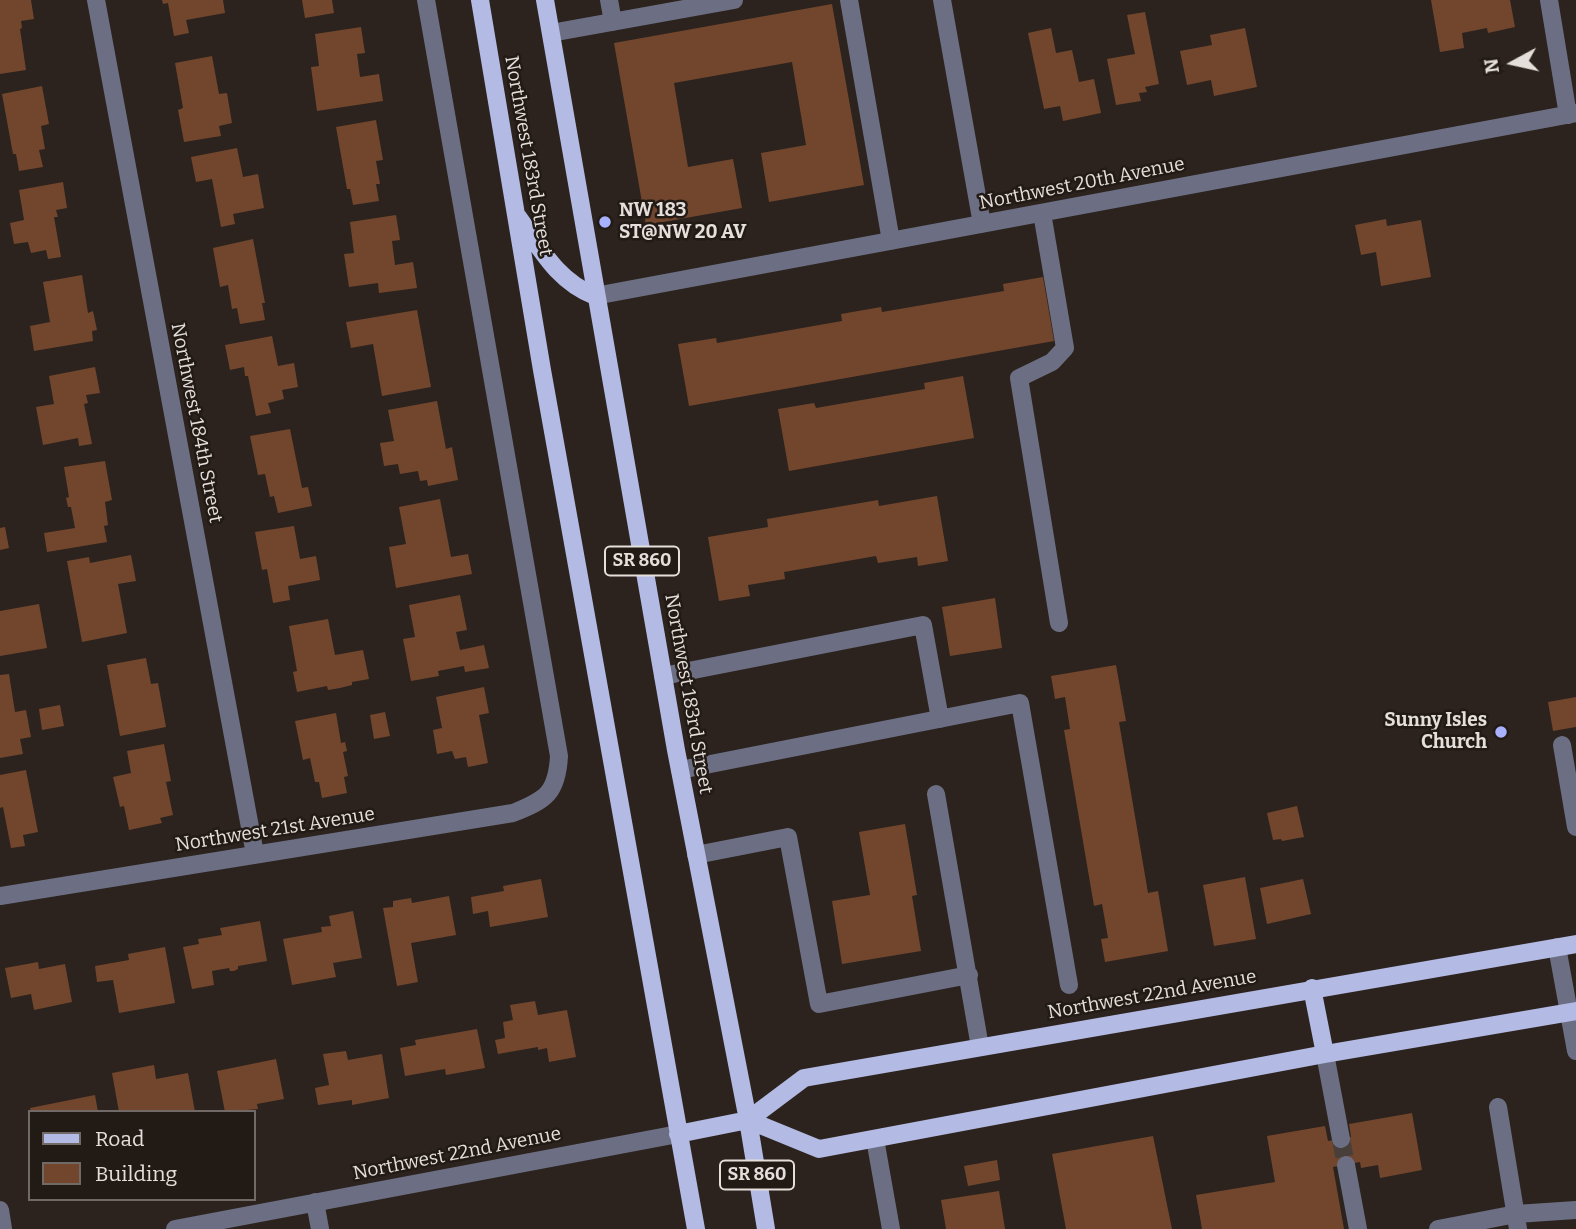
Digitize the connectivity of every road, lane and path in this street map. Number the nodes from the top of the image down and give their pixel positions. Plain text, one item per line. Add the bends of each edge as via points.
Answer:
1 (96, 0) edge
2 (426, 0) edge
3 (480, 0) edge
4 (545, 0) edge
5 (609, 0) edge
6 (734, 0) edge
7 (849, 0) edge
8 (942, 0) edge
9 (1549, 0) edge
10 (613, 22) junction
11 (551, 33) junction
12 (1572, 114) edge
13 (1042, 213) junction
14 (516, 214) junction
15 (982, 224) junction
16 (891, 241) junction
17 (595, 296) junction
18 (1059, 623) dead end
19 (663, 676) junction
20 (940, 719) junction
21 (1562, 745) dead end
22 (680, 770) junction
23 (936, 794) dead end
24 (1576, 827) edge
25 (255, 854) junction
26 (696, 855) junction
27 (0, 895) edge
28 (1576, 944) edge
29 (1558, 947) junction
30 (969, 975) junction
31 (1069, 985) dead end
32 (1312, 988) junction
33 (1573, 1012) edge
34 (980, 1047) junction
35 (1576, 1051) edge
36 (1325, 1054) junction
37 (1498, 1107) dead end
38 (748, 1120) junction
39 (678, 1134) junction
40 (875, 1139) junction
41 (1341, 1139) tunnel mouth
42 (1346, 1165) tunnel mouth
43 (315, 1202) junction
44 (0, 1210) edge
45 (1576, 1210) edge
46 (1517, 1222) edge
47 (4, 1229) edge
48 (175, 1229) edge
49 (320, 1229) edge
50 (696, 1229) edge
51 (766, 1229) edge
52 (891, 1229) edge
53 (1358, 1229) edge
54 (1438, 1229) edge

1 - 25 street, Northwest 184th Street
2 - 25 street, Northwest 21st Avenue via 559,756 558,774 552,792 513,813
3 - 14 main road, Northwest 183rd Street / SR 860
4 - 11 main road, Northwest 183rd Street / SR 860
5 - 10 street
6 - 10 street
7 - 16 street
8 - 15 street
9 - 12 street
10 - 11 street
11 - 17 main road, Northwest 183rd Street / SR 860
12 - 13 street, Northwest 20th Avenue
13 - 15 street, Northwest 20th Avenue
13 - 18 street via 1065,348 1052,362 1019,379
14 - 17 main road via 558,273
14 - 39 main road, Northwest 183rd Street / SR 860
15 - 16 street, Northwest 20th Avenue
16 - 17 street, Northwest 20th Avenue
17 - 19 main road, Northwest 183rd Street / SR 860
19 - 20 street via 923,625
19 - 22 main road, Northwest 183rd Street / SR 860
20 - 22 street
20 - 31 street via 1020,703
21 - 24 street
22 - 26 main road, Northwest 183rd Street / SR 860
23 - 30 street
25 - 27 street, Northwest 21st Avenue
26 - 30 street via 788,837 819,1004
26 - 38 main road, Northwest 183rd Street / SR 860
28 - 29 main road, Northwest 22nd Avenue
29 - 32 main road, Northwest 22nd Avenue
29 - 33 street
30 - 34 street
32 - 34 main road, Northwest 22nd Avenue
32 - 36 main road
33 - 35 street
33 - 36 main road
34 - 38 main road, Northwest 22nd Avenue via 804,1078
36 - 40 main road
36 - 41 street
37 - 46 street
38 - 39 main road, Northwest 22nd Avenue
38 - 40 main road via 819,1149
38 - 51 main road, Northwest 183rd Street / SR 860
39 - 43 street, Northwest 22nd Avenue
39 - 50 main road, Northwest 183rd Street / SR 860
40 - 52 street
42 - 53 street
43 - 48 street, Northwest 22nd Avenue
43 - 49 street
44 - 47 street
45 - 46 street
46 - 54 street

